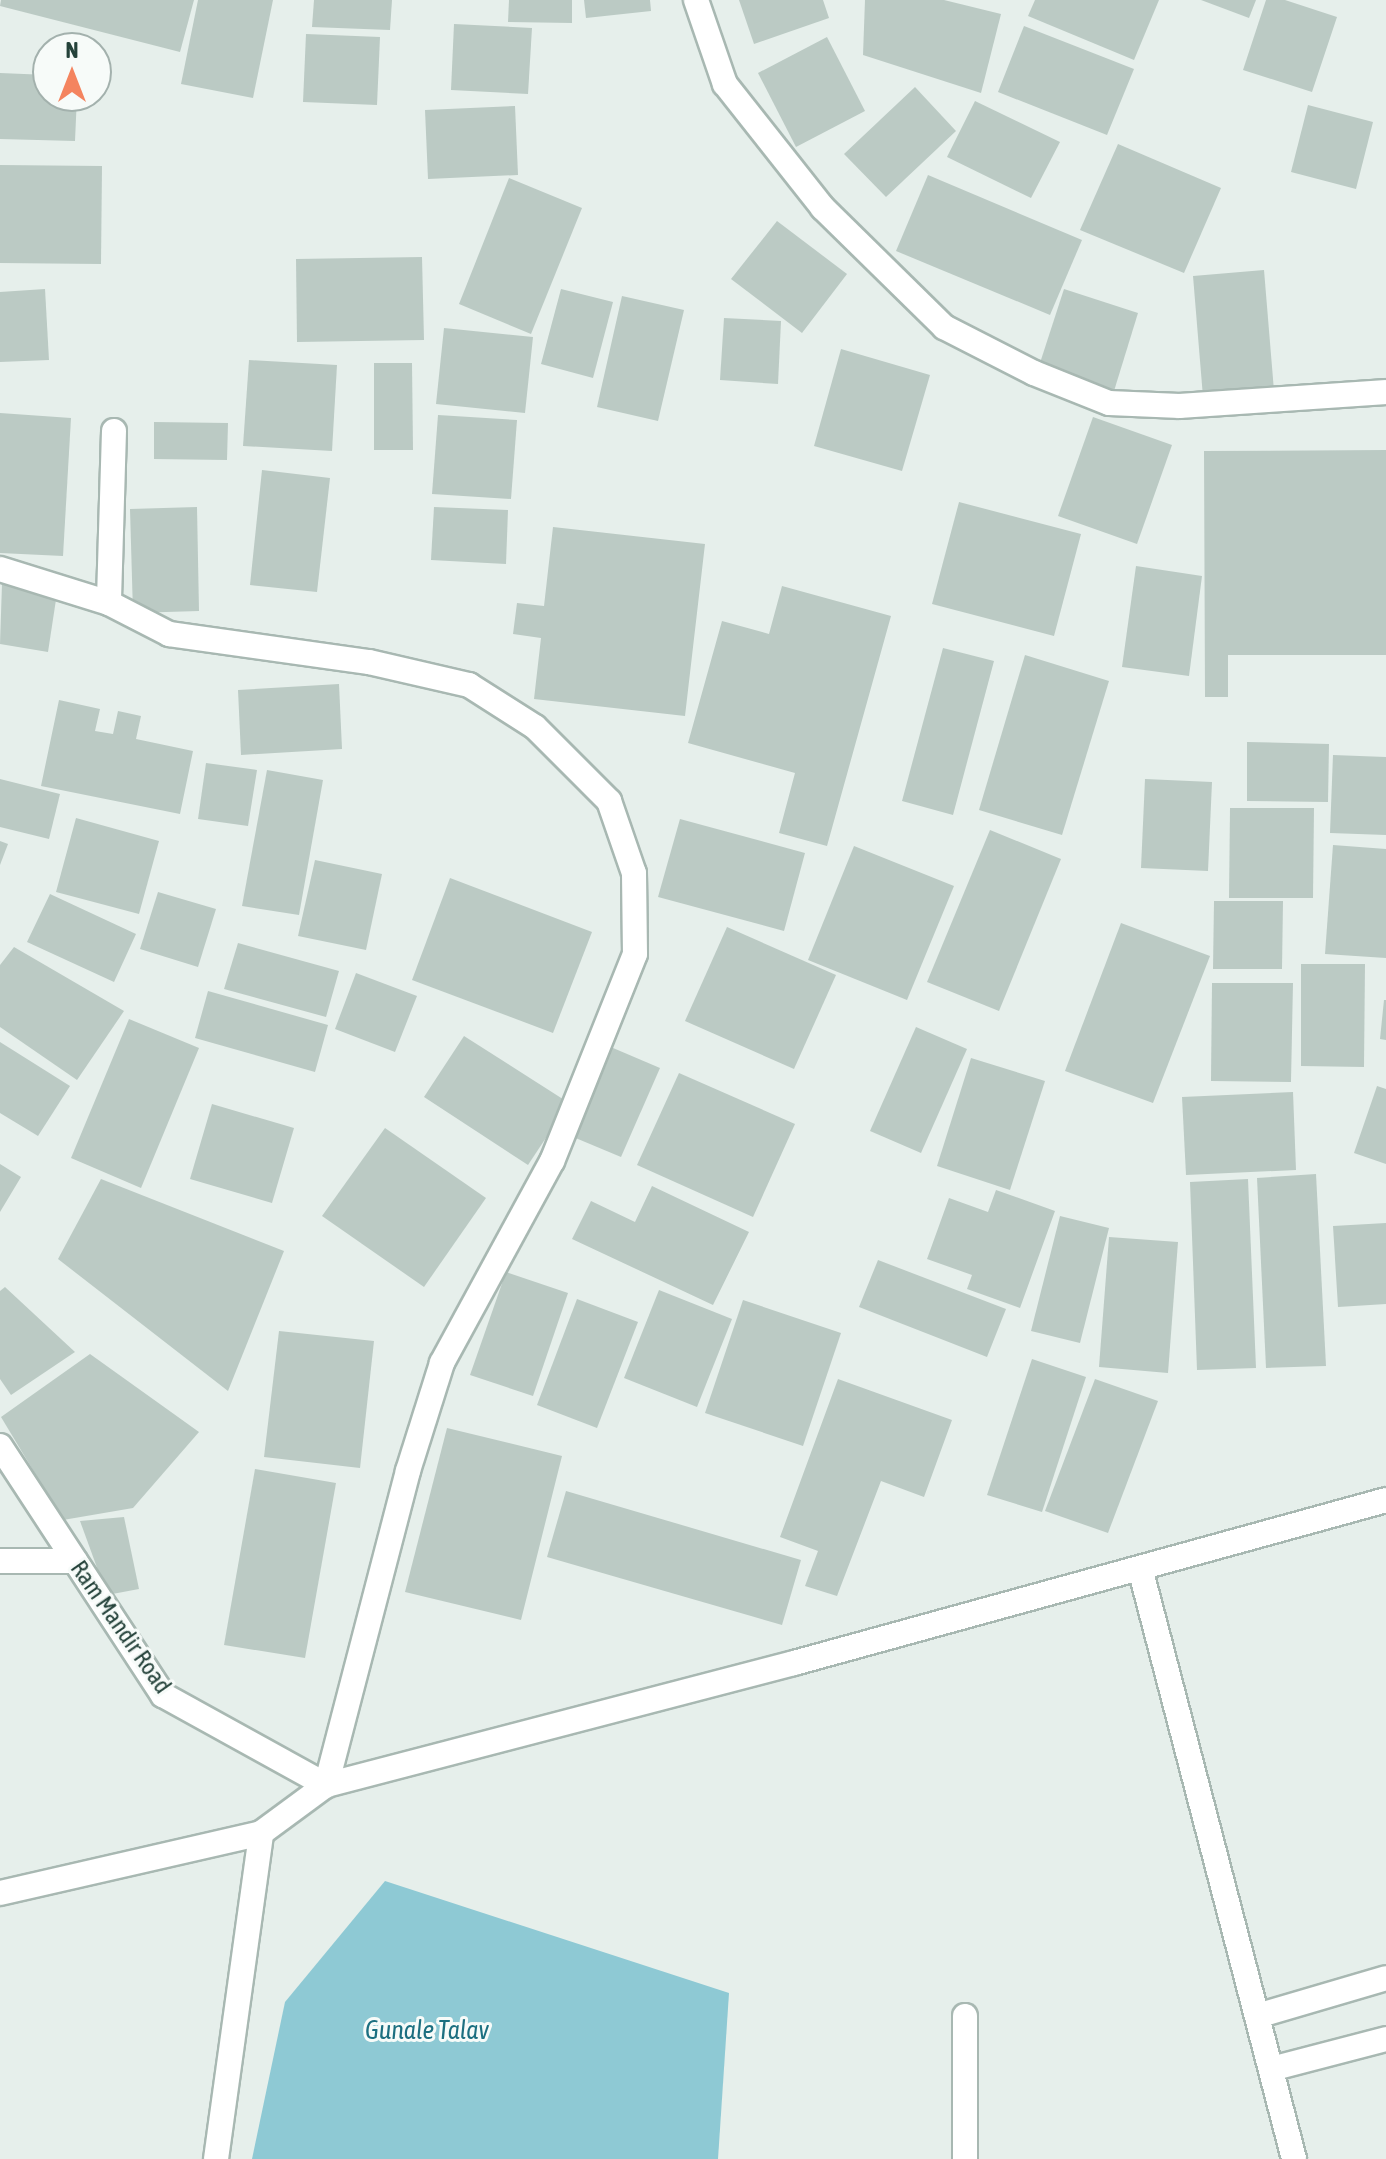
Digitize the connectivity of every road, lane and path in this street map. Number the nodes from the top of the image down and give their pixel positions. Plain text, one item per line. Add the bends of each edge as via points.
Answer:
1 (696, 0) edge
2 (1386, 392) edge
3 (114, 431) dead end
4 (0, 569) edge
5 (109, 603) junction
6 (0, 1446) edge
7 (1386, 1500) edge
8 (0, 1561) edge
9 (75, 1561) junction
10 (1140, 1568) junction
11 (326, 1785) junction
12 (261, 1833) junction
13 (0, 1893) edge
14 (1386, 1978) edge
15 (965, 2016) dead end
16 (1257, 2016) junction
17 (1386, 2039) edge
18 (1271, 2069) junction
19 (216, 2159) edge
20 (965, 2159) edge
21 (1294, 2159) edge

1 - 2 street via 725,84 823,208 944,327 1034,373 1109,403 1180,406
3 - 5 street
4 - 5 street
5 - 11 street via 169,634 369,662 469,685 535,727 609,801 634,873 635,954 552,1161 442,1363 408,1471
6 - 9 street, Ram Mandir Road
7 - 10 street
8 - 9 street
9 - 11 street, Ram Mandir Road via 163,1695
10 - 11 street
10 - 16 street
11 - 12 street
12 - 13 street
12 - 19 street
14 - 16 street
15 - 20 street
16 - 18 street
17 - 18 street
18 - 21 street

